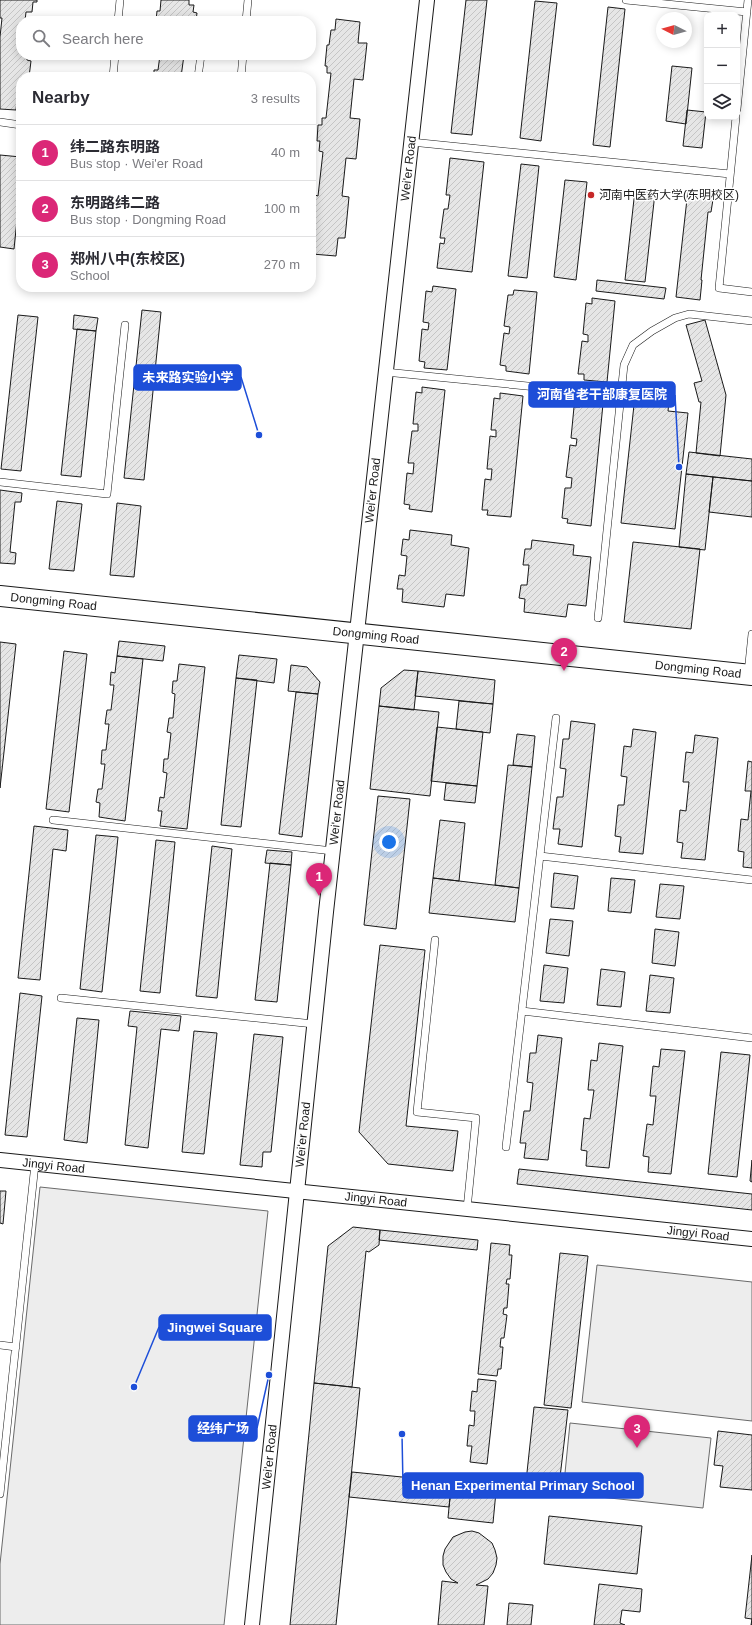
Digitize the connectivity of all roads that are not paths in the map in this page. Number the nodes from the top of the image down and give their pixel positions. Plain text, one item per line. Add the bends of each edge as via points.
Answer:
1 (120, 0) edge
2 (248, 0) edge
3 (427, 0) edge
4 (626, 0) edge
5 (748, 0) edge
6 (747, 12) junction
7 (118, 16) edge
8 (246, 16) edge
9 (114, 60) edge
10 (200, 60) edge
11 (243, 60) edge
12 (113, 72) edge
13 (199, 72) edge
14 (241, 72) edge
15 (740, 84) edge
16 (736, 120) edge
17 (0, 122) edge
18 (16, 124) edge
19 (411, 142) junction
20 (730, 174) junction
21 (752, 292) edge
22 (752, 321) edge
23 (125, 326) dead end
24 (386, 372) junction
25 (598, 393) dead end
26 (0, 482) edge
27 (0, 596) edge
28 (598, 618) dead end
29 (357, 634) junction
30 (752, 634) edge
31 (750, 675) edge
32 (556, 718) dead end
33 (53, 820) dead end
34 (332, 851) junction
35 (540, 856) junction
36 (752, 880) edge
37 (435, 940) dead end
38 (61, 998) dead end
39 (522, 1011) junction
40 (314, 1024) junction
41 (752, 1038) edge
42 (506, 1147) dead end
43 (0, 1160) edge
44 (35, 1164) junction
45 (297, 1191) junction
46 (467, 1209) junction
47 (752, 1239) edge
48 (0, 1345) edge
49 (16, 1347) junction
50 (0, 1494) edge
51 (252, 1625) edge

1 - 7 lane
2 - 8 lane
3 - 19 street, Wei'er Road
4 - 6 lane
5 - 6 lane
6 - 15 lane
9 - 12 lane
10 - 13 lane
11 - 14 lane
16 - 20 lane
17 - 18 lane
19 - 20 lane
19 - 24 street, Wei'er Road
20 - 21 lane via 719,288
22 - 28 lane via 689,314 663,324 633,345 624,365
23 - 26 lane via 107,494
24 - 25 lane
24 - 29 street, Wei'er Road
27 - 29 street, Dongming Road
29 - 31 street, Dongming Road
29 - 34 street, Wei'er Road
30 - 31 lane
32 - 35 lane
33 - 34 lane
34 - 40 street, Wei'er Road
35 - 36 lane
35 - 39 lane
37 - 46 lane via 417,1112 476,1118
38 - 40 lane
39 - 41 lane
39 - 42 lane
40 - 45 street, Wei'er Road
43 - 44 street, Jingyi Road
44 - 45 street, Jingyi Road
44 - 49 lane
45 - 46 street, Jingyi Road
45 - 51 street, Wei'er Road
46 - 47 street, Jingyi Road
48 - 49 lane
49 - 50 lane

